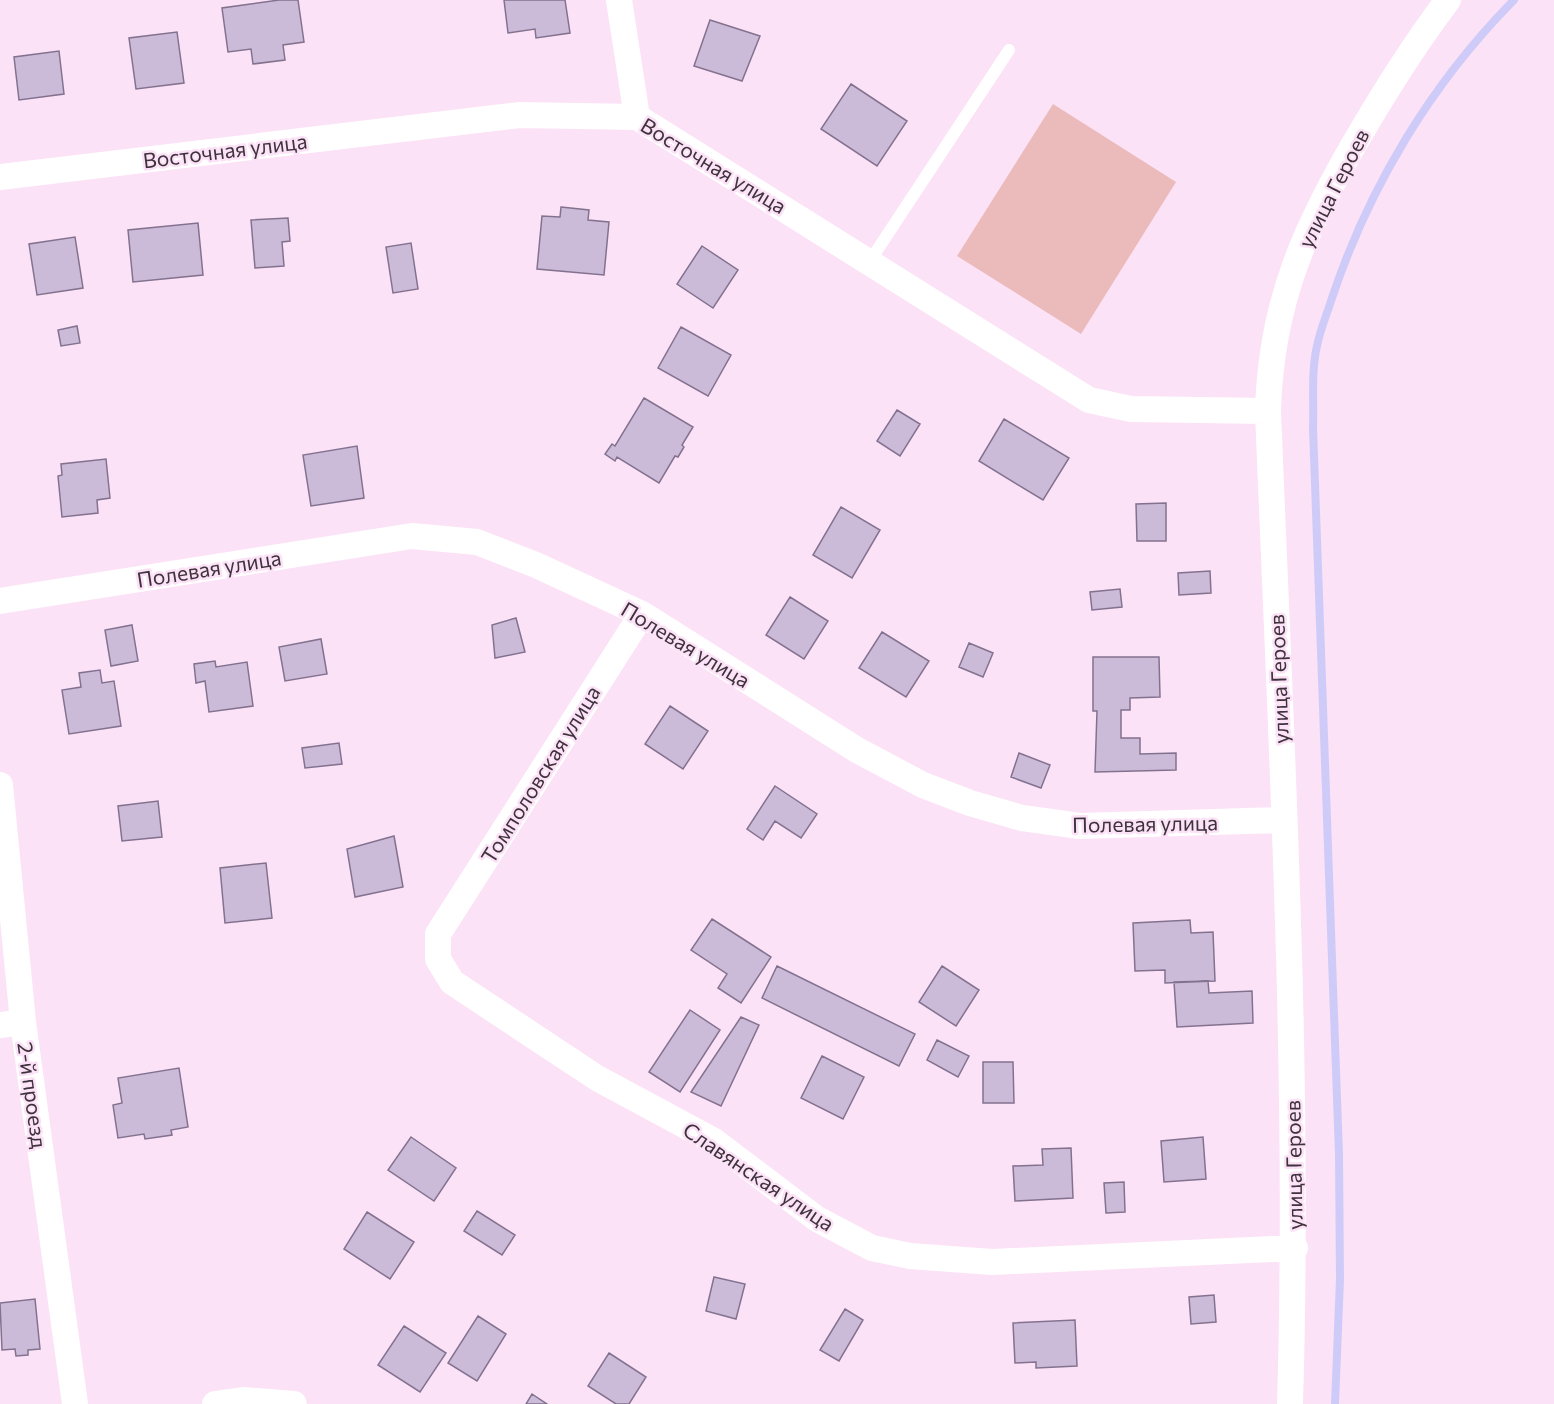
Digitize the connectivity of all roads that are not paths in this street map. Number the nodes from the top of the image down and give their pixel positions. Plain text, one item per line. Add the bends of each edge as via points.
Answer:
1 (619, 0) edge
2 (1448, 0) edge
3 (1010, 50) dead end
4 (637, 117) junction
5 (0, 177) edge
6 (870, 261) junction
7 (1268, 411) junction
8 (0, 601) edge
9 (642, 614) junction
10 (0, 785) edge
11 (1284, 820) junction
12 (438, 934) joint
13 (12, 1023) edge
14 (1295, 1248) junction
15 (75, 1404) edge
16 (215, 1404) edge
17 (294, 1404) edge
18 (1290, 1404) edge

1 - 4 street
2 - 7 street, улица Героев via 1382,96 1312,220 1290,277 1276,332
3 - 6 lane
4 - 5 street, Восточная улица via 520,115
4 - 6 street, Восточная улица
6 - 7 street, Восточная улица via 1089,400 1131,408
7 - 11 street, улица Героев
8 - 9 street, Полевая улица via 412,536 477,542
9 - 11 street, Полевая улица via 857,750 923,785 970,803 1022,818 1080,826
9 - 12 street, Томполовская улица
10 - 13 street, 2-й проезд
11 - 14 street, улица Героев
12 - 14 street, Славянская улица via 438,959 452,982 597,1078 714,1141 817,1219 872,1248 910,1256 992,1262
13 - 15 street, 2-й проезд
14 - 18 street, улица Героев
16 - 17 street via 243,1400

